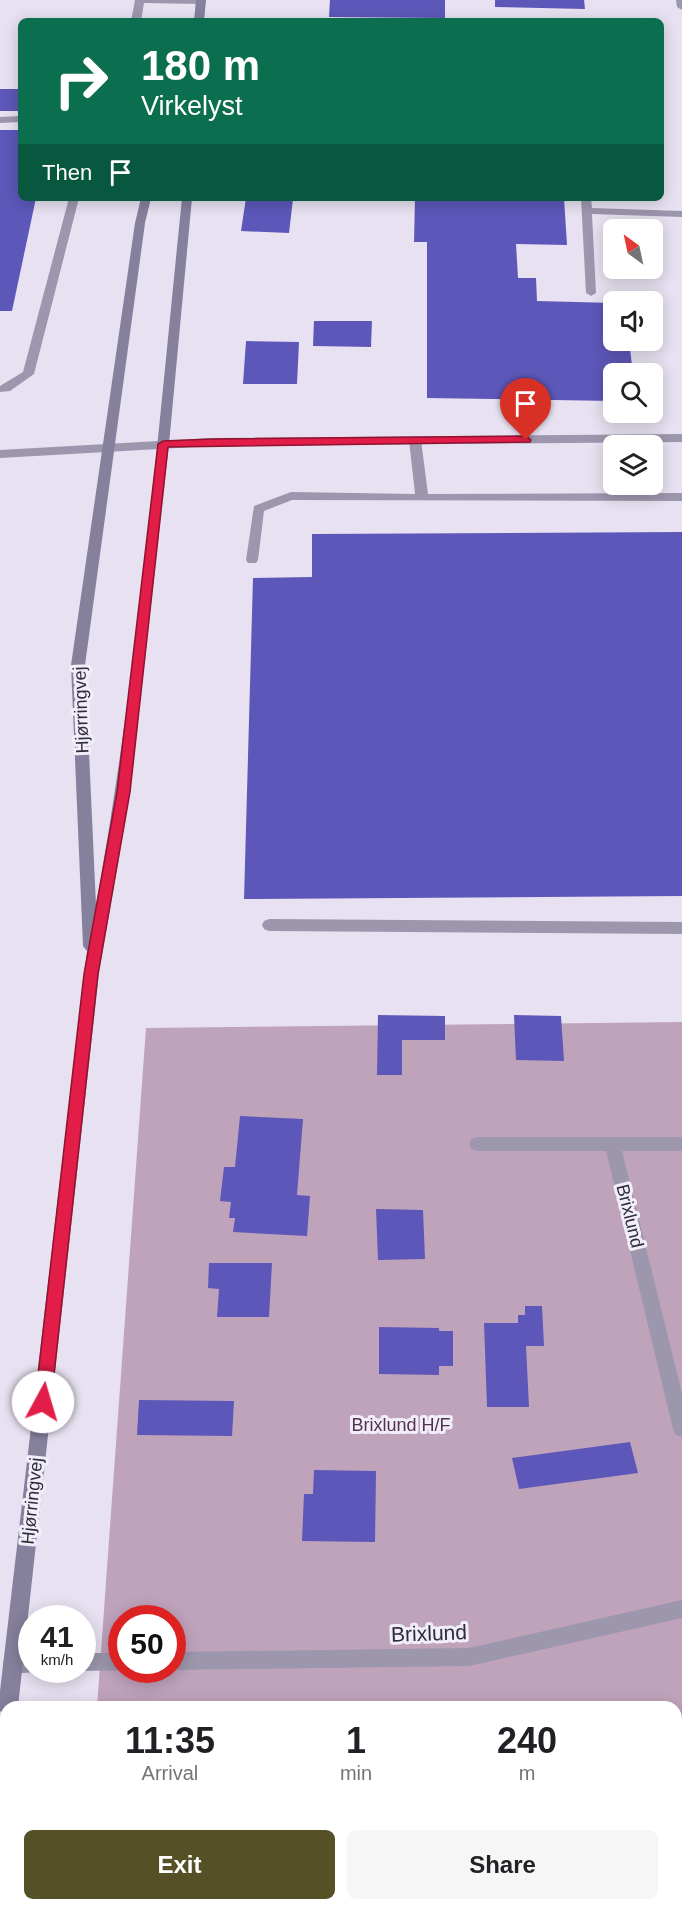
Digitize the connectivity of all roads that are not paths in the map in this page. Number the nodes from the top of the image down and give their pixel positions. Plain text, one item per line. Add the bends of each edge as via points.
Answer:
1 (139, 0) edge
2 (681, 0) edge
3 (201, 1) edge
4 (682, 7) edge
5 (136, 18) edge
6 (199, 18) edge
7 (18, 119) edge
8 (0, 120) edge
9 (73, 201) edge
10 (145, 201) edge
11 (187, 201) edge
12 (586, 201) edge
13 (586, 211) junction
14 (682, 214) edge
15 (591, 292) dead end
16 (0, 389) edge
17 (682, 438) edge
18 (415, 440) junction
19 (163, 444) junction
20 (107, 448) junction
21 (0, 454) edge
22 (682, 497) edge
23 (422, 498) junction
24 (252, 560) dead end
25 (268, 925) dead end
26 (682, 928) edge
27 (91, 974) junction
28 (477, 1144) dead end
29 (612, 1144) junction
30 (682, 1144) edge
31 (682, 1428) edge
32 (28, 1605) edge
33 (682, 1609) edge
34 (186, 1661) edge
35 (18, 1676) edge
36 (10, 1701) edge

1 - 3 street
1 - 5 street
2 - 4 street
3 - 6 main road
7 - 8 street
9 - 16 street via 28,374
10 - 20 main road, Hjørringvej
11 - 19 main road, Hjørringvej
12 - 13 street
13 - 14 street
13 - 15 street
17 - 18 street
18 - 19 street
18 - 23 street
19 - 20 street
19 - 27 main road, Hjørringvej via 123,792
20 - 21 street
20 - 27 main road, Hjørringvej via 78,665
22 - 23 street
23 - 24 street via 291,496 258,509
25 - 26 street
27 - 32 main road, Hjørringvej
28 - 29 street
29 - 30 street
29 - 31 street, Brixlund
33 - 34 street, Brixlund via 469,1657
35 - 36 main road, Hjørringvej

